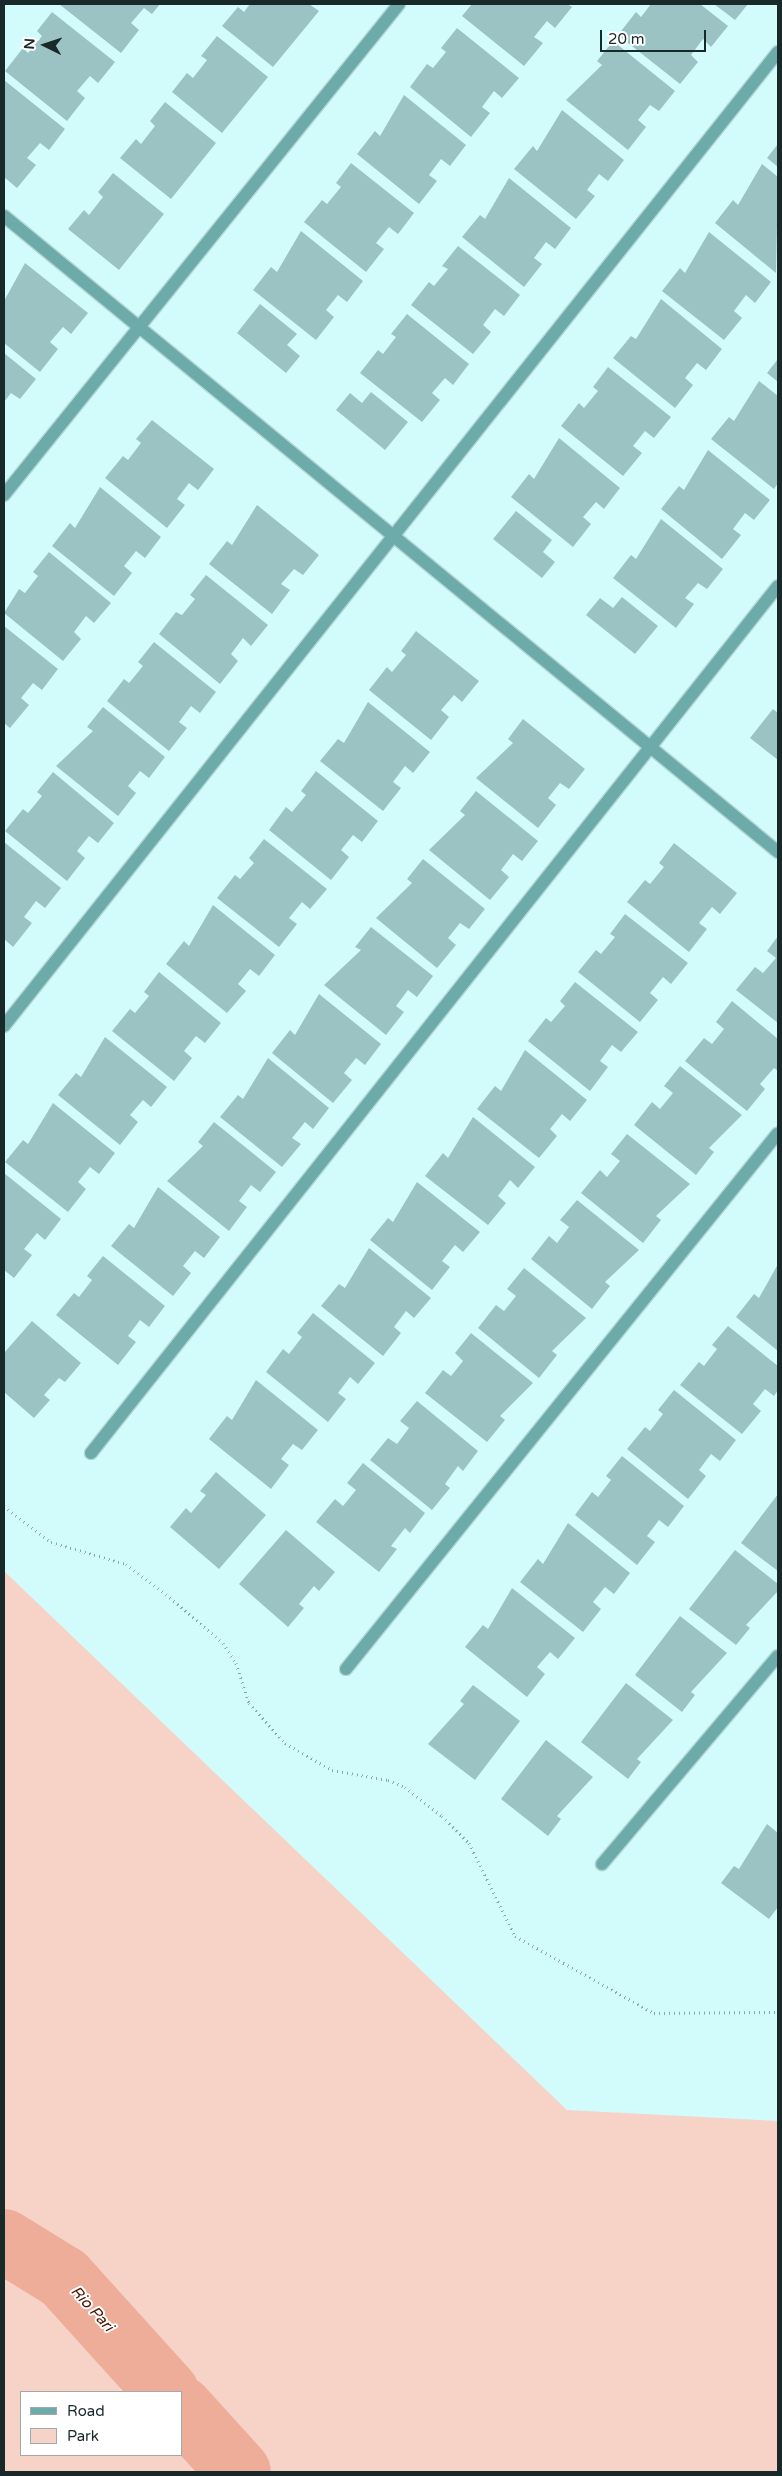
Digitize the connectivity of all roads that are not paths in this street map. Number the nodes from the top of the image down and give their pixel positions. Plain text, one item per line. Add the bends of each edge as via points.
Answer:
1 (399, 4) edge
2 (778, 52) edge
3 (4, 216) edge
4 (140, 325) junction
5 (4, 495) edge
6 (393, 533) junction
7 (778, 586) edge
8 (652, 747) junction
9 (778, 852) edge
10 (4, 1026) edge
11 (778, 1133) edge
12 (91, 1453) dead end
13 (778, 1656) edge
14 (346, 1669) dead end
15 (602, 1864) dead end

1 - 4 street
2 - 6 street
3 - 4 street
4 - 5 street
4 - 6 street
6 - 8 street
6 - 10 street
7 - 8 street
8 - 9 street
8 - 12 street
11 - 14 street
13 - 15 street

